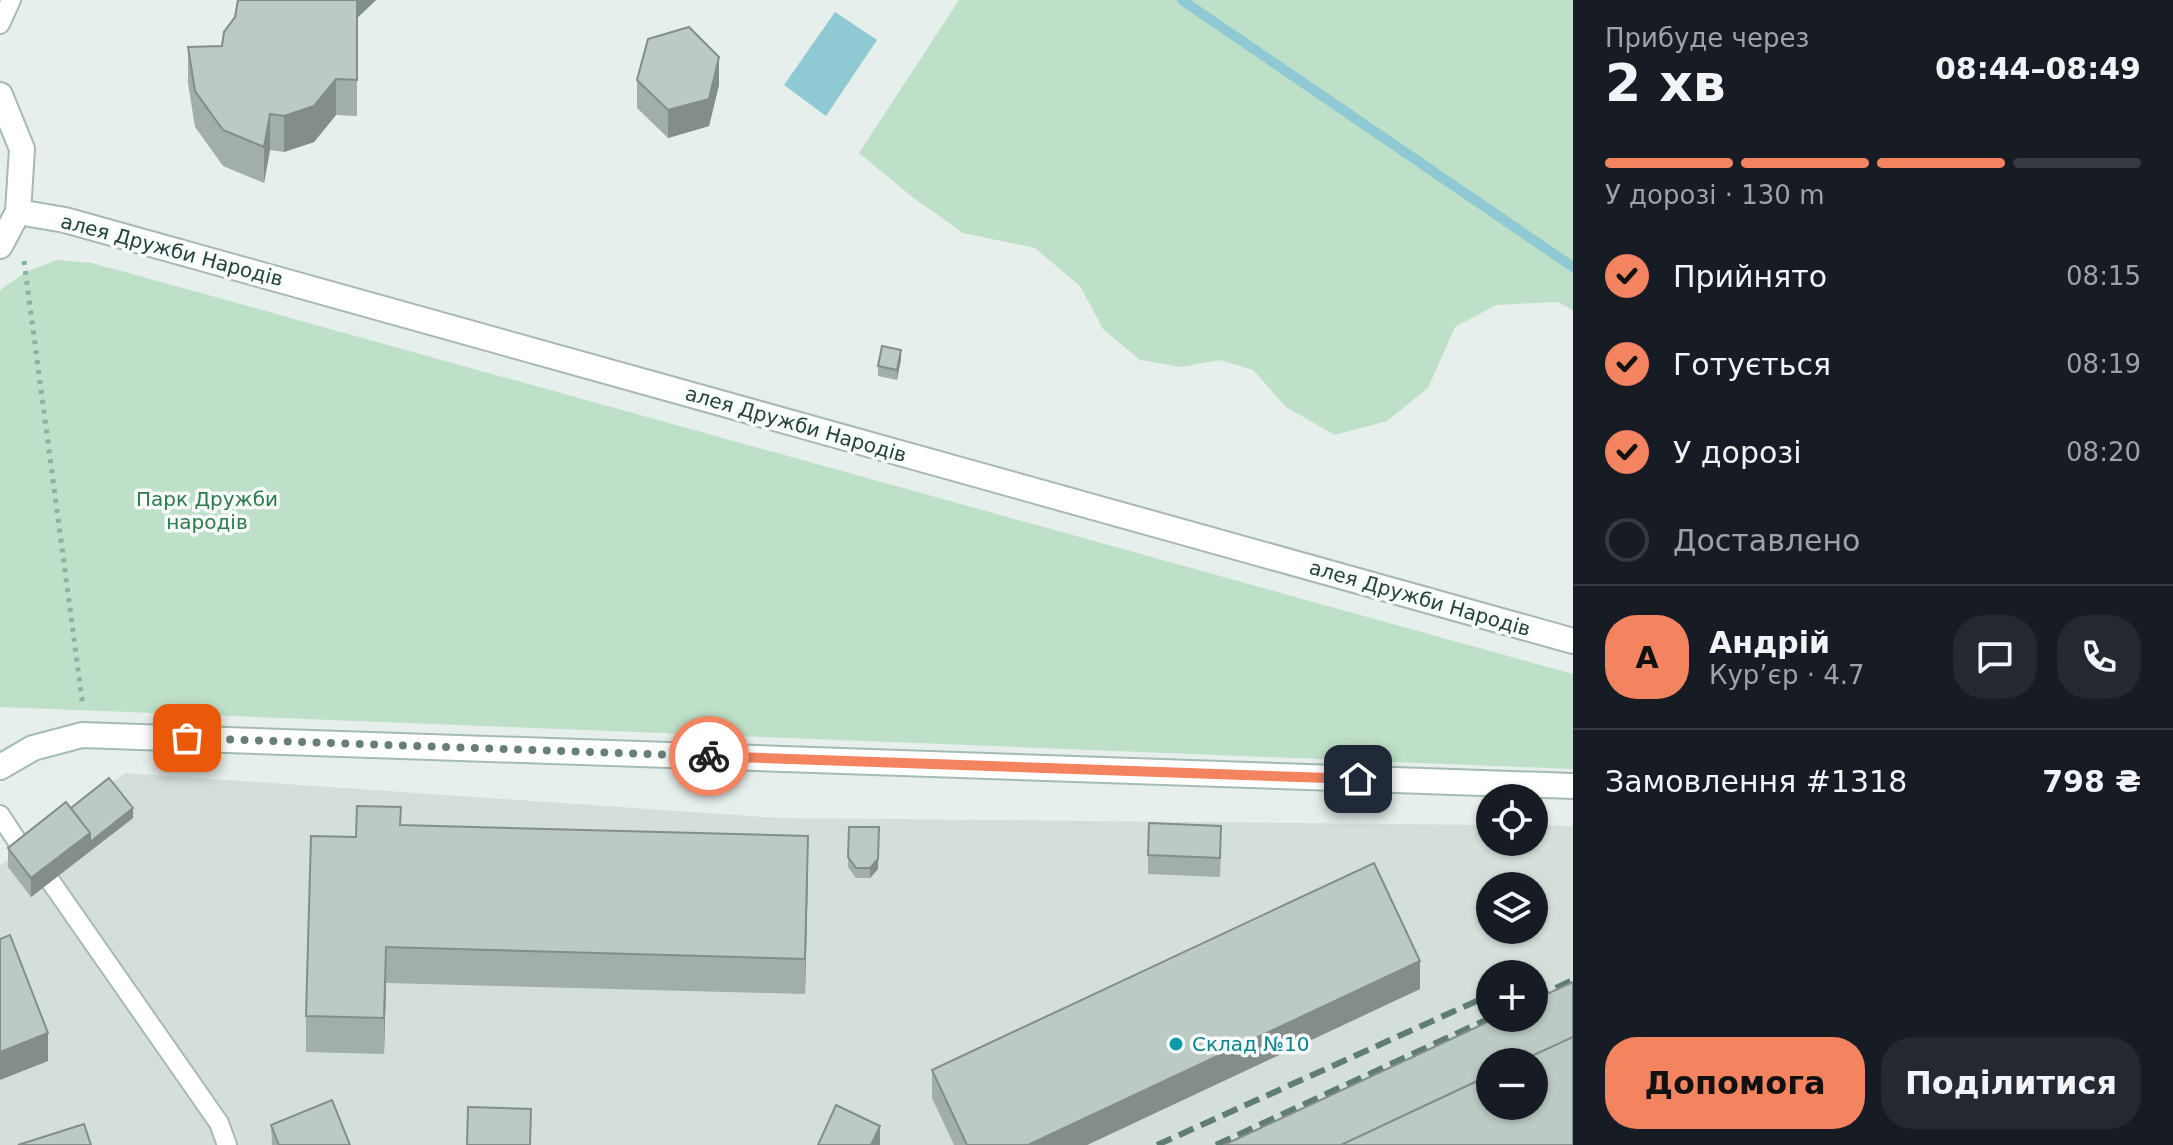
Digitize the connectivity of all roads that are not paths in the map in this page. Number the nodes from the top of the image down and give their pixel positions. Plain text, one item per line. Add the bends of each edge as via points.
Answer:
1 (11, 0) edge
2 (0, 24) edge
3 (0, 95) edge
4 (18, 212) junction
5 (0, 246) edge
6 (1573, 641) edge
7 (0, 767) edge
8 (1573, 786) edge
9 (0, 815) edge
10 (25, 853) edge
11 (51, 882) edge
12 (227, 1145) edge

1 - 2 lane
3 - 4 street via 22,149
4 - 5 street
4 - 6 street, алея Дружби Народів via 65,220
7 - 8 street via 33,748 82,735
9 - 10 lane
11 - 12 lane via 219,1123

